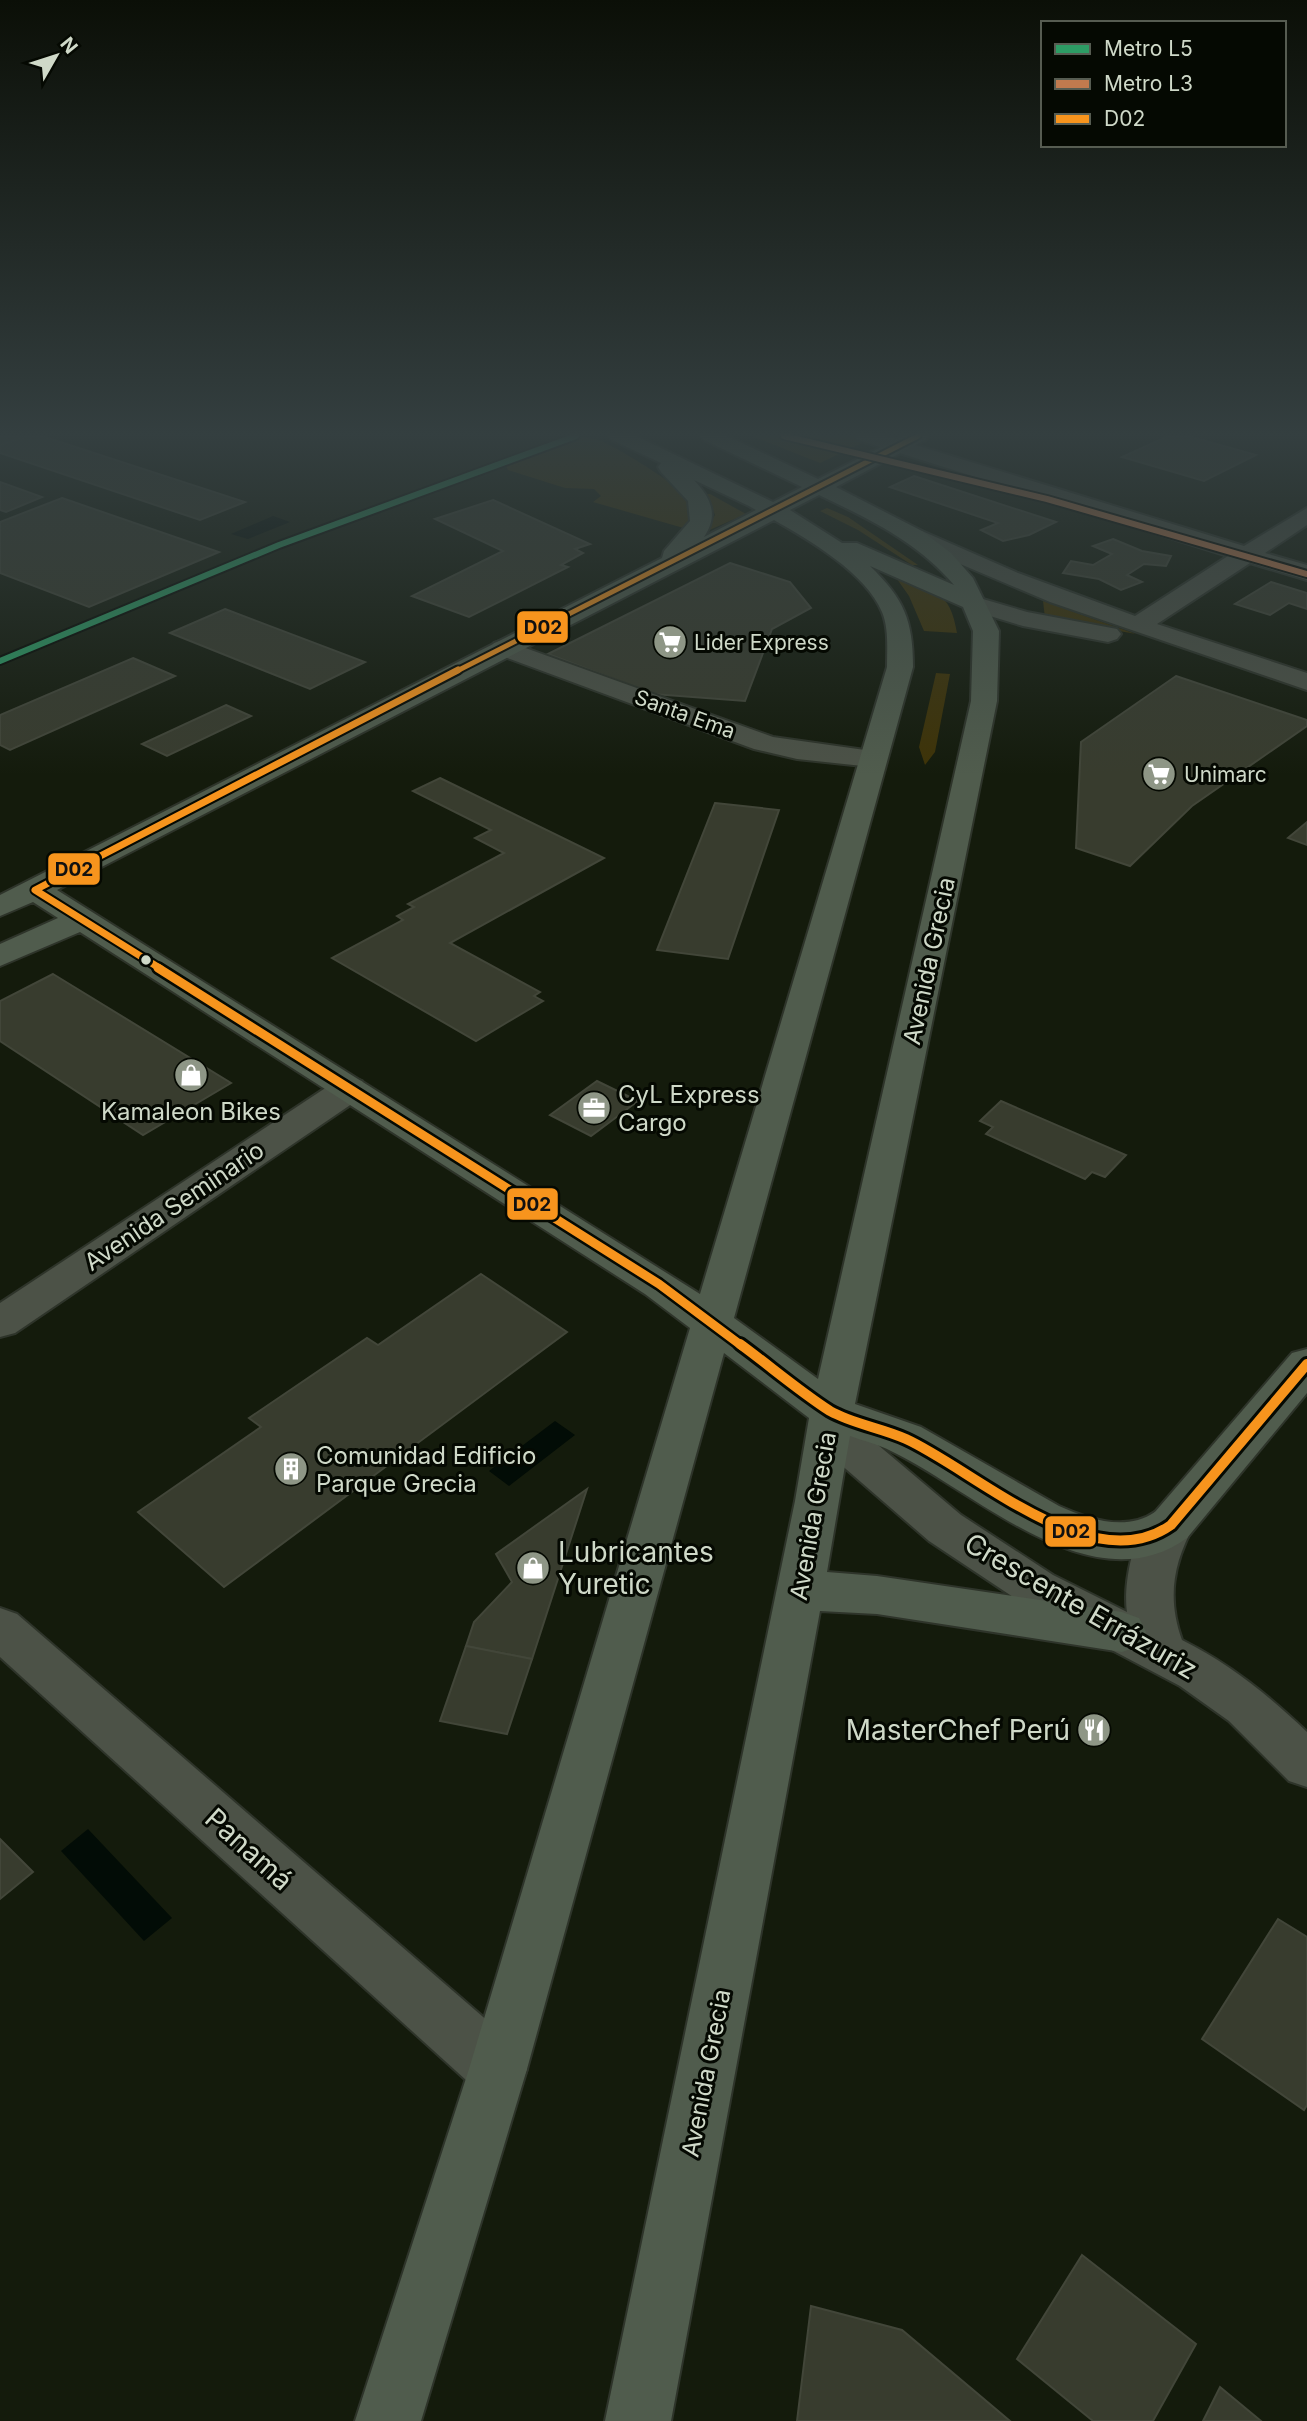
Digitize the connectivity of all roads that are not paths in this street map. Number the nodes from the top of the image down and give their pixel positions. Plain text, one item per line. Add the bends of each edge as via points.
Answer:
1 (681, 549) edge
2 (708, 549) edge
3 (829, 549) edge
4 (854, 549) edge
5 (930, 549) edge
6 (943, 549) edge
7 (1232, 549) edge
8 (1255, 549) edge
9 (1247, 554) junction
10 (652, 573) junction
11 (1307, 573) edge
12 (976, 604) junction
13 (1139, 625) junction
14 (503, 648) junction
15 (1213, 652) junction
16 (1307, 682) edge
17 (873, 759) junction
18 (35, 890) junction
19 (0, 907) edge
20 (84, 922) junction
21 (0, 927) edge
22 (0, 956) edge
23 (349, 1089) junction
24 (713, 1321) junction
25 (0, 1323) edge
26 (1307, 1364) edge
27 (832, 1412) junction
28 (1171, 1525) junction
29 (800, 1593) junction
30 (0, 1628) edge
31 (1142, 1642) junction
32 (1307, 1766) edge
33 (498, 2069) junction
34 (388, 2421) edge
35 (638, 2421) edge

1 - 10 main road
2 - 10 main road
3 - 17 main road via 864,573 891,607 897,624 900,667
4 - 12 main road
5 - 12 main road, Avenida Grecia via 955,570
6 - 13 street
7 - 9 street
8 - 9 street
9 - 11 street
9 - 13 street
10 - 14 main road
12 - 15 street via 1040,622
12 - 27 main road, Avenida Grecia via 986,631 984,701
13 - 15 street
14 - 17 street, Santa Ema via 764,743
14 - 18 main road
15 - 16 street
17 - 24 main road
18 - 19 main road
18 - 20 main road, Crescente Errázuriz
18 - 21 main road
20 - 22 main road via 58,928
20 - 23 main road, Crescente Errázuriz
23 - 24 main road, Crescente Errázuriz
23 - 25 street, Avenida Seminario
24 - 27 main road, Crescente Errázuriz
24 - 33 main road
26 - 28 main road
27 - 28 main road, Crescente Errázuriz via 889,1431 1072,1532 1121,1542 1157,1535
27 - 29 main road, Avenida Grecia
27 - 31 street, Crescente Errázuriz via 855,1451 945,1528 1036,1588
28 - 31 street via 1159,1542 1148,1583
29 - 31 main road via 877,1595
29 - 35 main road, Avenida Grecia
30 - 33 street, Panamá
31 - 32 street, Crescente Errázuriz via 1247,1706
33 - 34 main road

